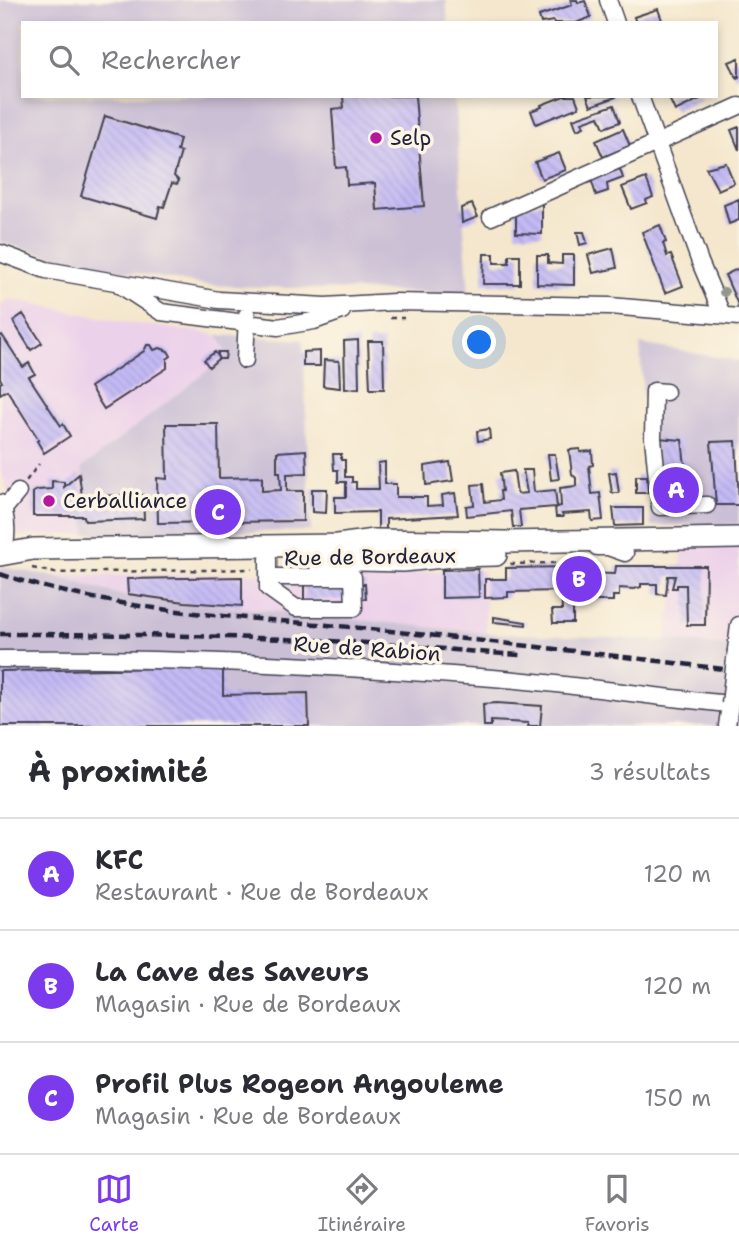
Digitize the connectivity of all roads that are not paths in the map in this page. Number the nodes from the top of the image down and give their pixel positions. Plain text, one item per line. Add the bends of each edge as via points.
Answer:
1 (608, 0) edge
2 (614, 21) edge
3 (641, 98) edge
4 (739, 106) edge
5 (656, 144) junction
6 (491, 217) dead end
7 (0, 253) edge
8 (115, 282) junction
9 (250, 302) junction
10 (361, 305) junction
11 (325, 306) junction
12 (722, 314) junction
13 (739, 317) edge
14 (314, 321) junction
15 (245, 323) junction
16 (246, 360) dead end
17 (666, 392) dead end
18 (18, 492) road end
19 (707, 505) dead end
20 (2, 506) edge
21 (3, 532) edge
22 (739, 544) edge
23 (434, 549) junction
24 (625, 553) junction
25 (1, 555) edge
26 (31, 563) junction
27 (268, 568) junction
28 (354, 569) junction
29 (739, 625) edge
30 (0, 659) edge
31 (730, 704) junction
32 (727, 726) edge

1 - 2 street
3 - 5 street
4 - 5 street
5 - 6 street
5 - 12 street
7 - 8 street via 46,270
8 - 9 street
8 - 15 street via 160,312
9 - 11 street
9 - 15 street
10 - 11 street
10 - 12 street via 610,306
10 - 14 street
11 - 14 street
12 - 13 street
14 - 15 street via 278,327
15 - 16 street
17 - 19 street via 654,391 660,507
18 - 20 street
20 - 21 street
21 - 25 street via 6,545
22 - 23 main road, Rue de Bordeaux via 506,542
22 - 24 main road, Rue de Bordeaux
23 - 24 main road, Rue de Bordeaux via 453,556
23 - 25 main road, Rue de Bordeaux via 374,540 33,549
23 - 28 main road, Rue de Bordeaux
24 - 26 street via 608,547 579,547 68,555
25 - 26 main road, Rue de Bordeaux
26 - 27 main road, Rue de Bordeaux
27 - 28 main road, Rue de Bordeaux via 343,558
27 - 28 street via 268,587 296,608 354,608
29 - 31 street, bridge
30 - 31 street, Rue de Rabion via 122,658 306,666 495,678
31 - 32 street

